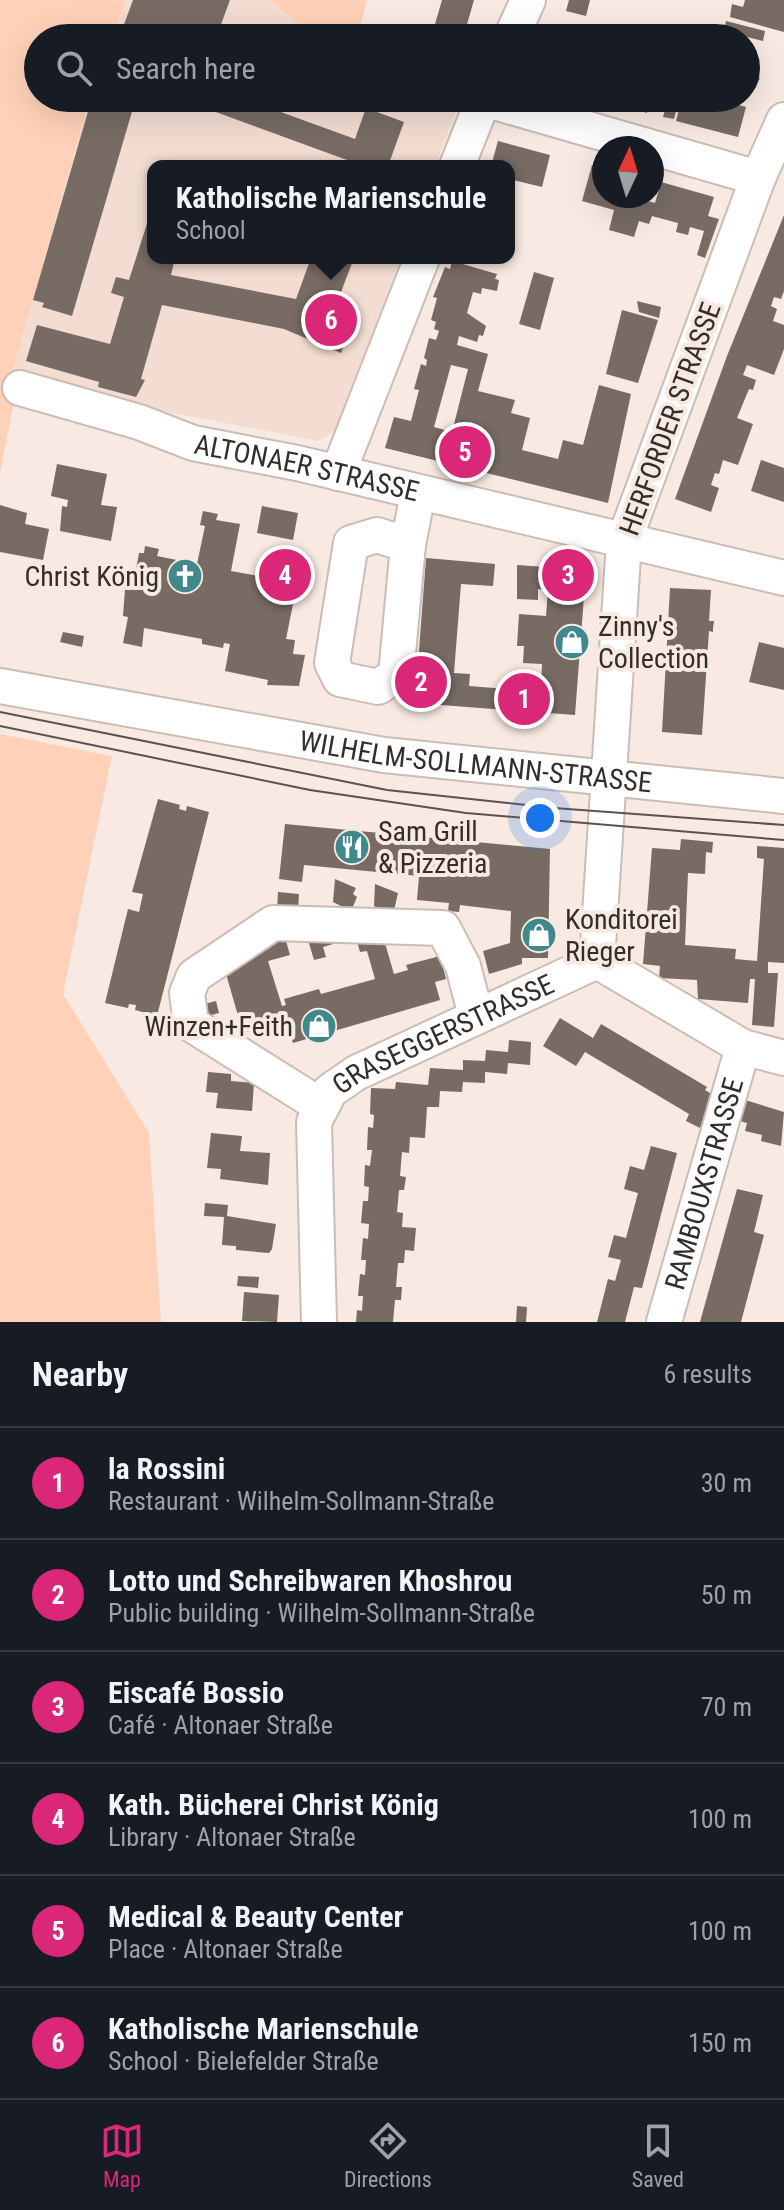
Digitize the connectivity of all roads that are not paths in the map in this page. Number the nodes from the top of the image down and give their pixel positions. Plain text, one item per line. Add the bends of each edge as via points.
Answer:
1 (528, 0) edge
2 (517, 24) edge
3 (478, 112) edge
4 (532, 112) edge
5 (784, 120) edge
6 (459, 160) edge
7 (758, 178) junction
8 (420, 264) edge
9 (20, 388) dead end
10 (338, 473) junction
11 (418, 493) junction
12 (624, 541) junction
13 (408, 545) dead end
14 (784, 578) edge
15 (0, 686) edge
16 (607, 779) junction
17 (784, 796) edge
18 (597, 961) junction
19 (476, 1016) junction
20 (743, 1047) junction
21 (784, 1058) edge
22 (321, 1106) junction
23 (319, 1322) edge
24 (664, 1322) edge

1 - 2 street
3 - 6 street
4 - 7 street
5 - 7 street, HERFORDER STRASSE
7 - 12 street, HERFORDER STRASSE
8 - 10 street
9 - 10 street, ALTONAER STRASSE via 193,443
10 - 11 street, ALTONAER STRASSE
11 - 12 street, ALTONAER STRASSE
11 - 13 street
12 - 14 street, ALTONAER STRASSE
12 - 16 street, HERFORDER STRASSE
15 - 16 street, WILHELM-SOLLMANN-STRASSE via 384,755
16 - 17 street, WILHELM-SOLLMANN-STRASSE
16 - 18 street
18 - 19 street, GRASEGGERSTRASSE
18 - 20 street, RAMBOUXSTRASSE
19 - 22 street, GRASEGGERSTRASSE via 356,1073 330,1091
19 - 22 street via 463,966 443,928 273,923 194,976 187,1013 191,1024
20 - 21 street, RAMBOUXSTRASSE
20 - 24 street, RAMBOUXSTRASSE
22 - 23 street, GRASEGGERSTRASSE via 314,1122

